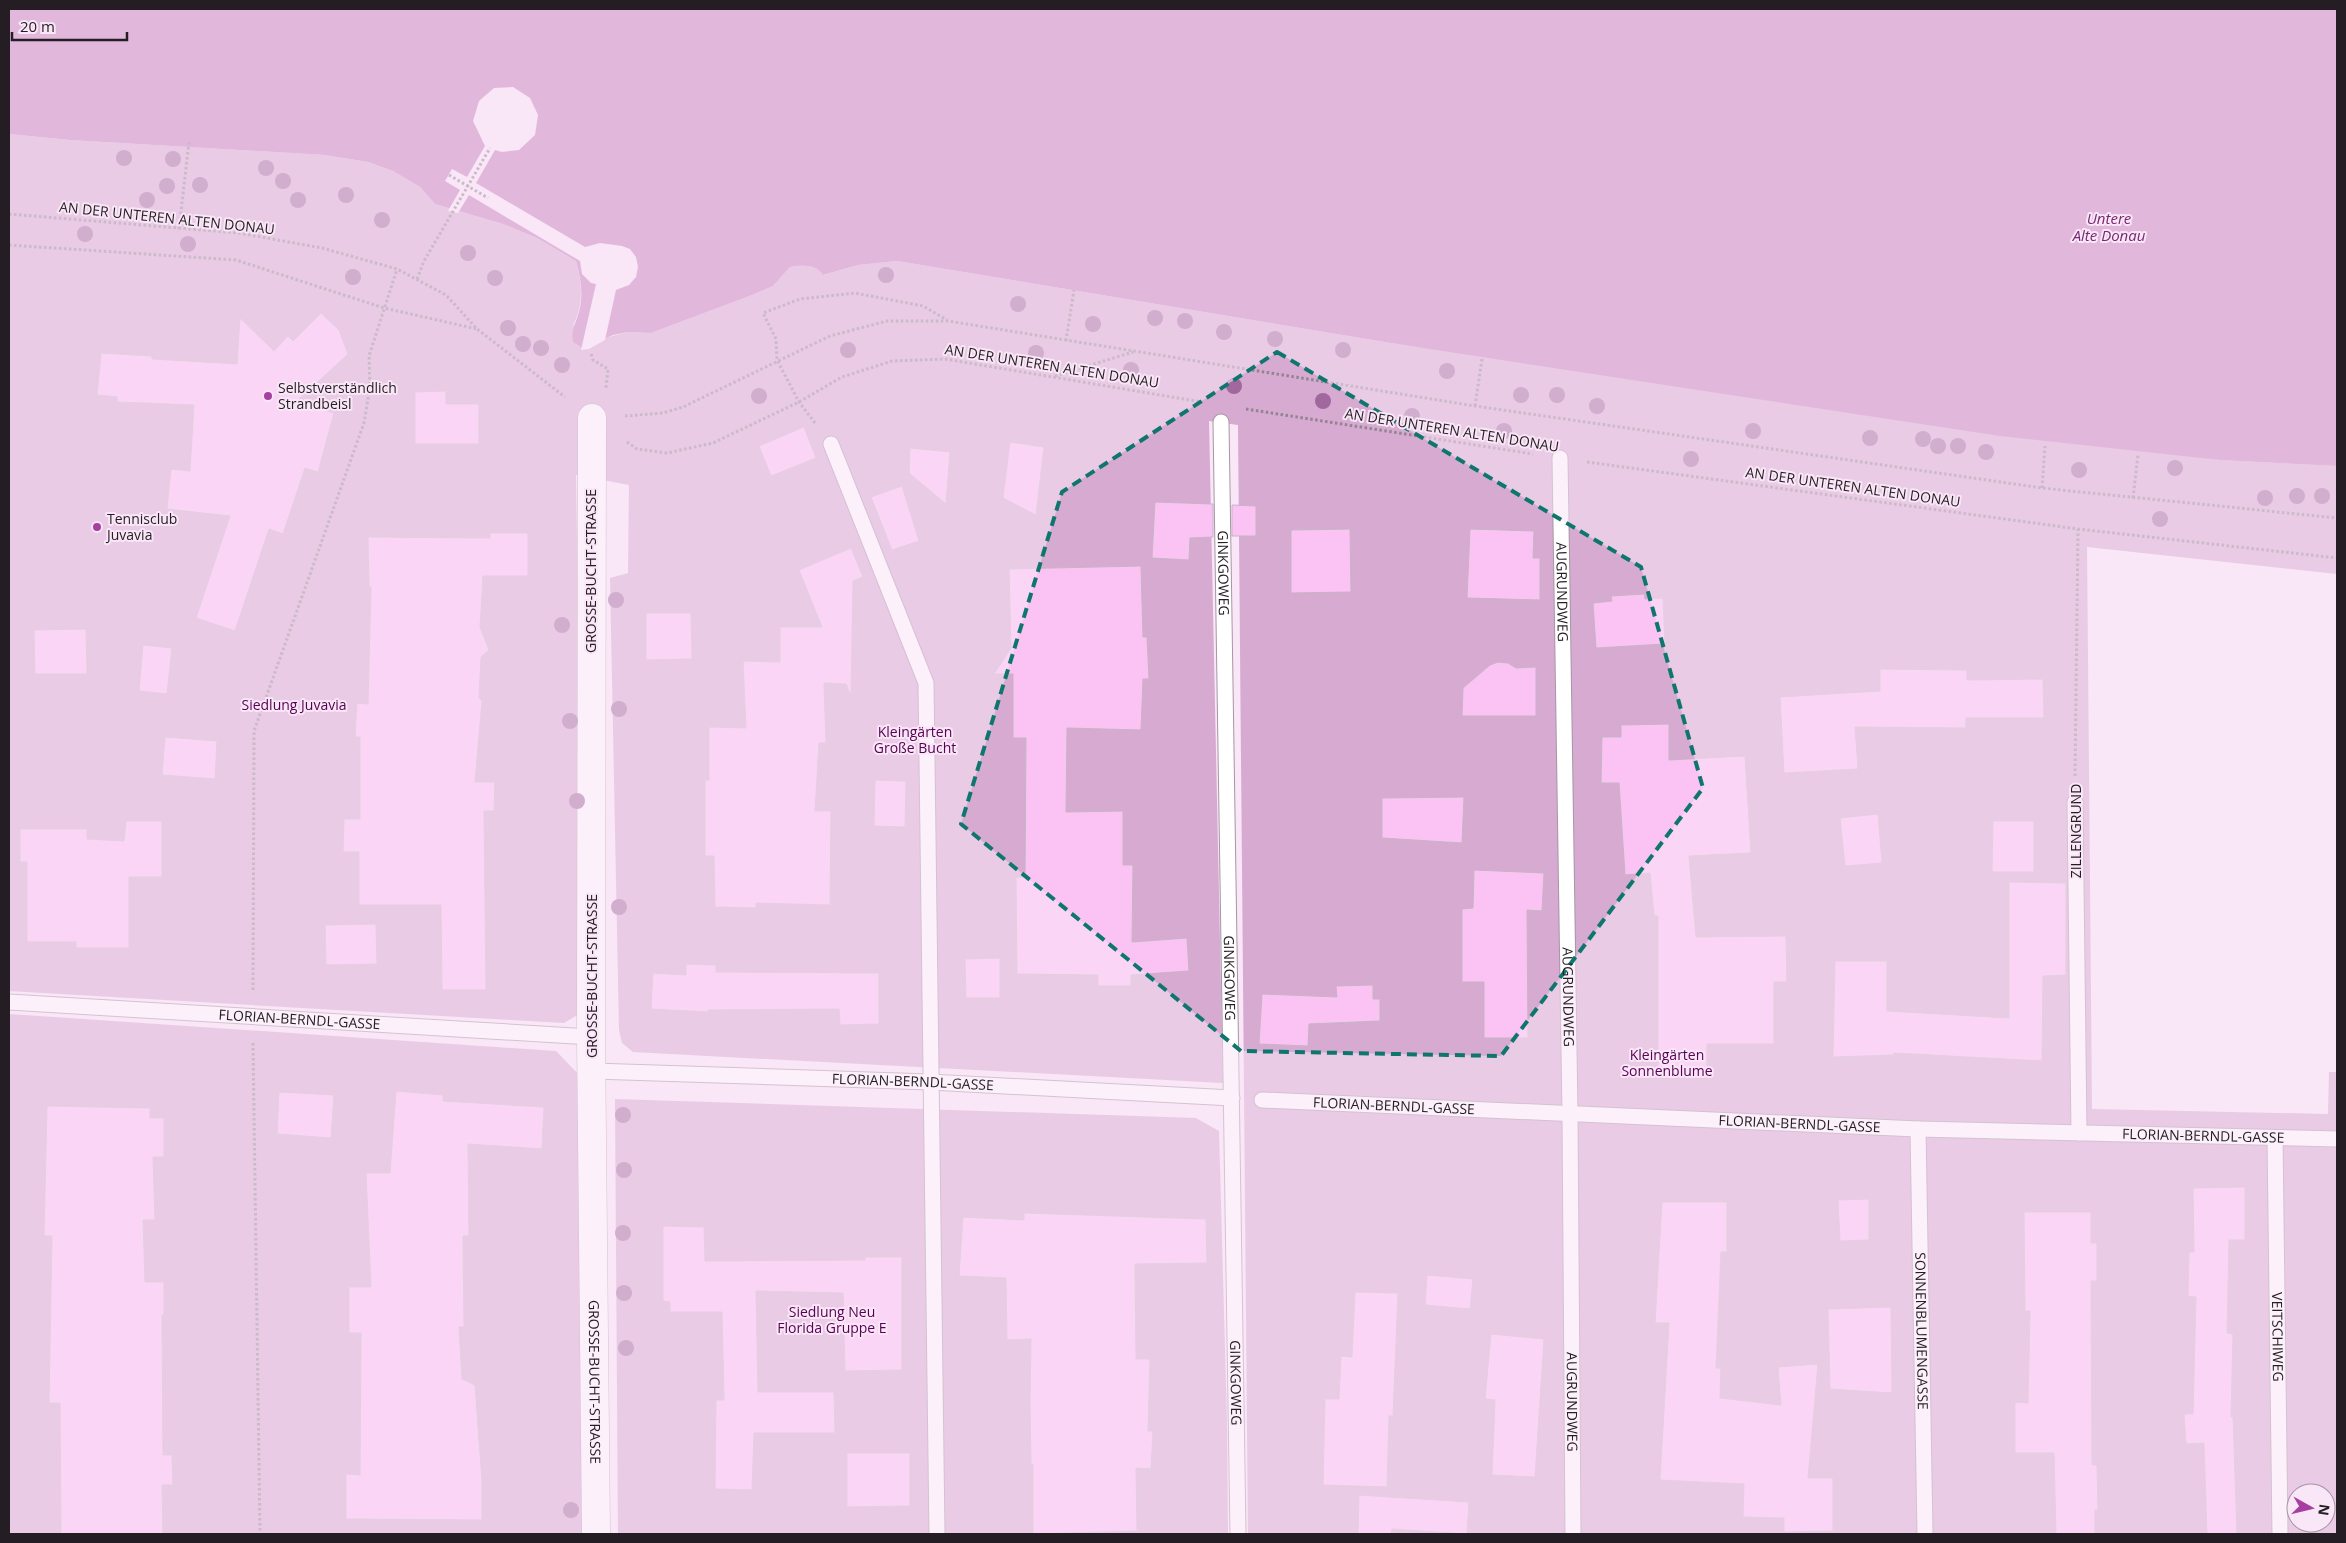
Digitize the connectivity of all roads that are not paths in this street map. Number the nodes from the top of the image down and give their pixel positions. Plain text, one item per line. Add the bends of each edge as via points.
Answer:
1 (592, 418) road end
2 (1221, 422) dead end
3 (831, 444) road end
4 (1560, 458) road end
5 (2075, 802) road end
6 (9, 1002) edge
7 (591, 1037) junction
8 (593, 1070) junction
9 (930, 1082) junction
10 (1232, 1098) junction
11 (1262, 1100) dead end
12 (1570, 1114) junction
13 (1918, 1130) junction
14 (2079, 1133) junction
15 (2276, 1138) junction
16 (2337, 1139) edge
17 (596, 1534) edge
18 (938, 1534) edge
19 (1238, 1534) edge
20 (1573, 1534) edge
21 (1925, 1534) edge
22 (2280, 1534) edge

1 - 7 street, GROSSE-BUCHT-STRASSE
2 - 10 lane, GINKGOWEG
3 - 9 lane via 926,684
4 - 12 lane, AUGRUNDWEG
5 - 14 lane, ZILLENGRUND
6 - 7 lane, FLORIAN-BERNDL-GASSE
7 - 8 street, GROSSE-BUCHT-STRASSE
8 - 9 lane, FLORIAN-BERNDL-GASSE
8 - 17 street, GROSSE-BUCHT-STRASSE
9 - 10 lane, FLORIAN-BERNDL-GASSE
9 - 18 lane
10 - 19 lane, GINKGOWEG
11 - 12 lane, FLORIAN-BERNDL-GASSE
12 - 13 lane, FLORIAN-BERNDL-GASSE
12 - 20 lane, AUGRUNDWEG
13 - 14 lane, FLORIAN-BERNDL-GASSE
13 - 21 lane, SONNENBLUMENGASSE
14 - 15 lane, FLORIAN-BERNDL-GASSE
15 - 16 lane, FLORIAN-BERNDL-GASSE
15 - 22 lane, VEITSCHIWEG

